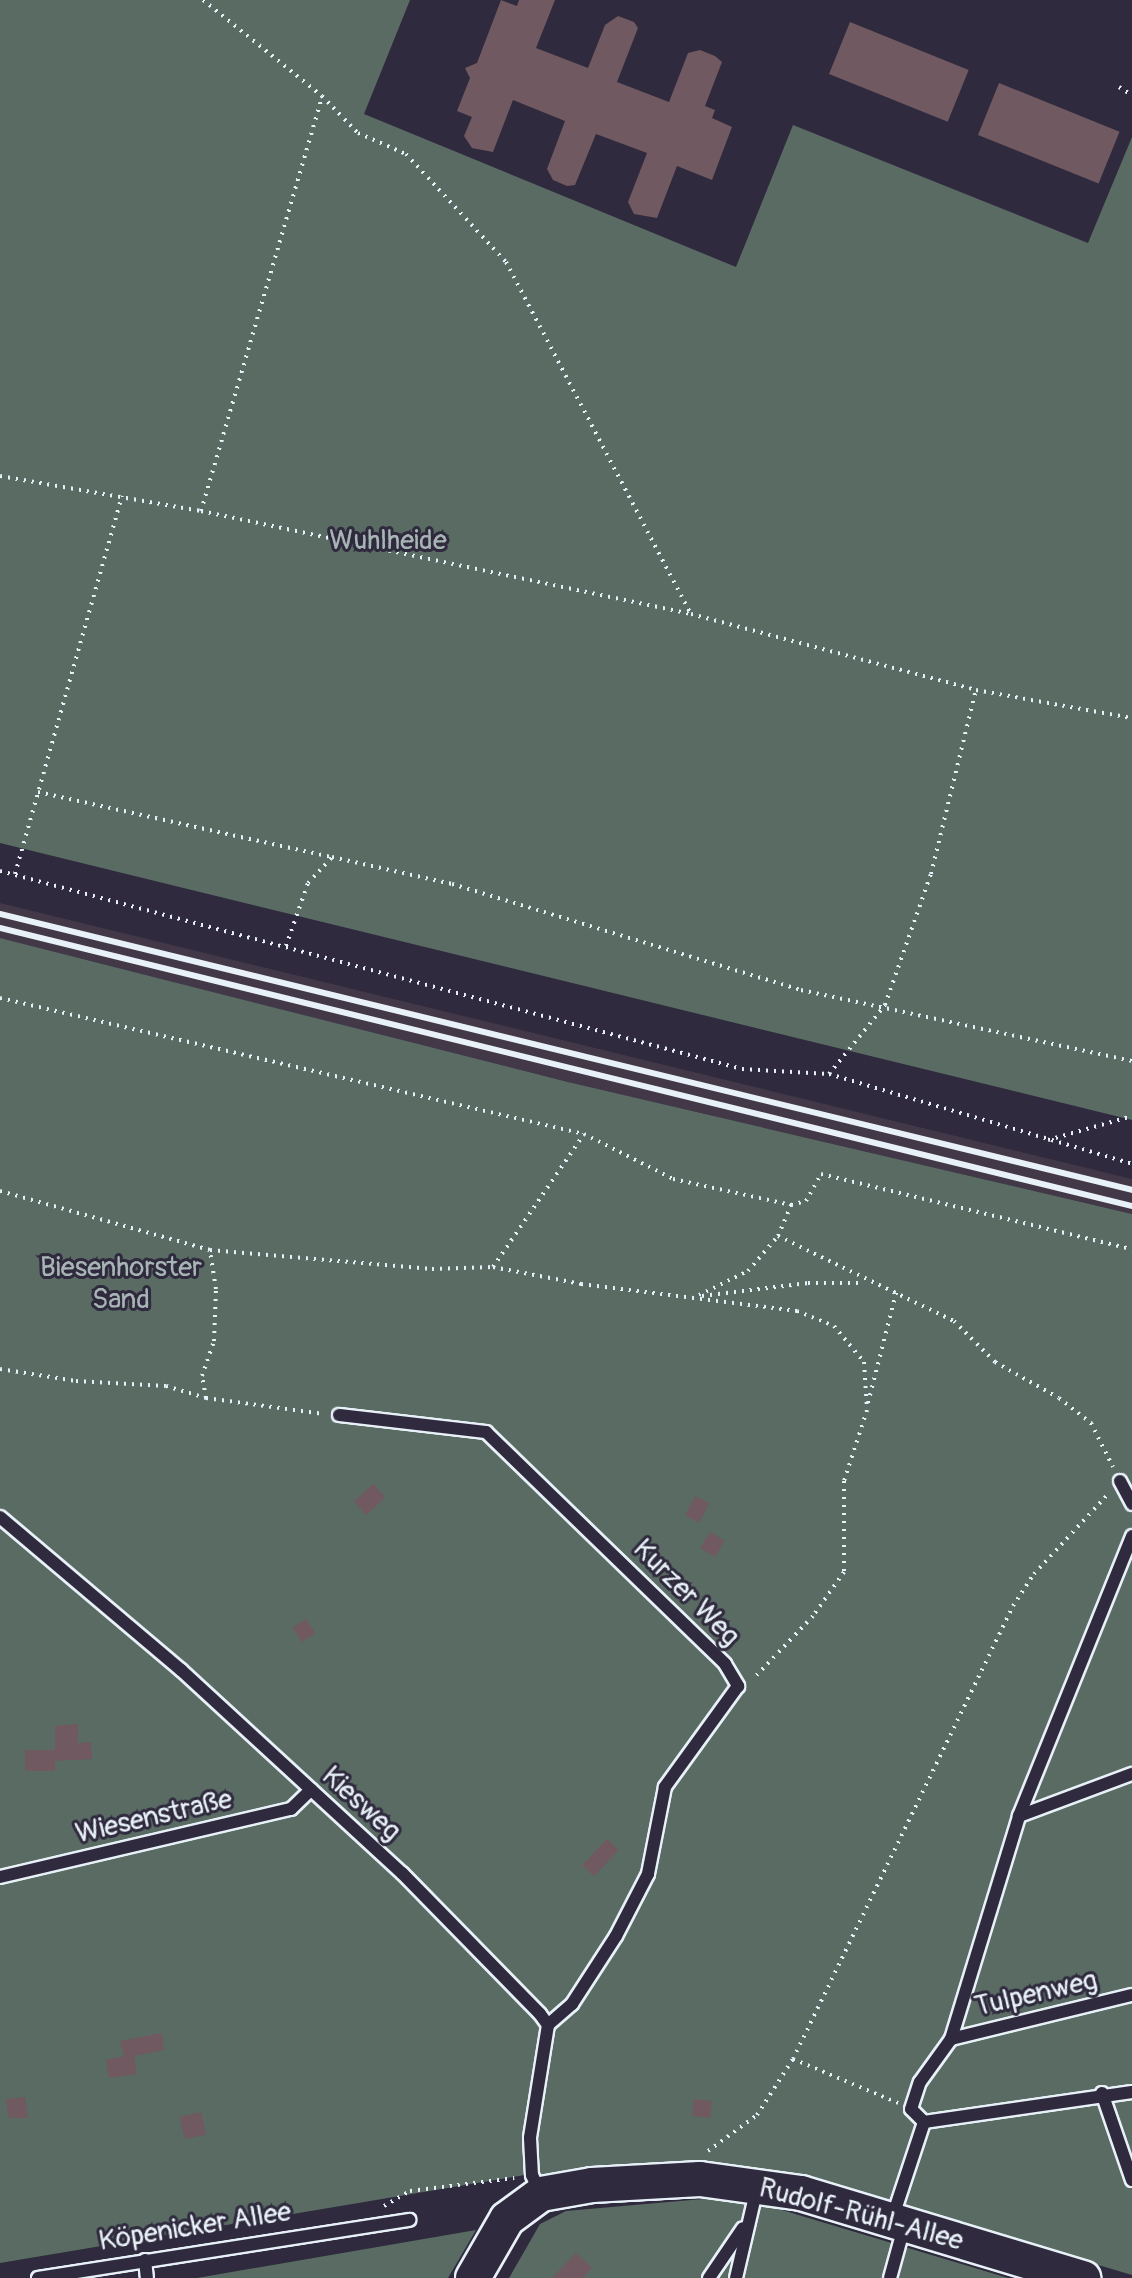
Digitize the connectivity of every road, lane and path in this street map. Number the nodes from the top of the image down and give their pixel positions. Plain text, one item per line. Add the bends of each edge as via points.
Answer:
1 (203, 0) edge
2 (1119, 87) dead end
3 (1132, 95) edge
4 (322, 96) junction
5 (0, 476) edge
6 (122, 496) junction
7 (201, 511) junction
8 (691, 614) junction
9 (976, 690) junction
10 (1132, 718) edge
11 (38, 792) junction
12 (332, 857) junction
13 (0, 871) edge
14 (15, 874) junction
15 (286, 946) junction
16 (0, 998) edge
17 (885, 1005) junction
18 (1132, 1061) edge
19 (829, 1074) junction
20 (1132, 1116) edge
21 (584, 1134) junction
22 (1045, 1141) junction
23 (1132, 1164) edge
24 (0, 1191) edge
25 (791, 1205) junction
26 (778, 1236) junction
27 (1132, 1249) edge
28 (210, 1250) junction
29 (493, 1267) junction
30 (866, 1283) junction
31 (896, 1293) junction
32 (695, 1297) junction
33 (0, 1369) edge
34 (206, 1398) junction
35 (866, 1409) junction
36 (339, 1415) joint
37 (1120, 1481) junction
38 (1132, 1504) edge
39 (0, 1517) edge
40 (1132, 1536) edge
41 (726, 1707) junction
42 (1132, 1774) edge
43 (311, 1790) junction
44 (1019, 1816) junction
45 (0, 1877) edge
46 (1132, 1995) edge
47 (548, 2025) junction
48 (951, 2039) junction
49 (793, 2059) junction
50 (1132, 2092) edge
51 (1102, 2093) junction
52 (911, 2109) junction
53 (924, 2122) junction
54 (700, 2179) junction
55 (1132, 2180) edge
56 (757, 2184) junction
57 (536, 2185) junction
58 (409, 2220) dead end
59 (747, 2222) junction
60 (898, 2223) junction
61 (360, 2224) junction
62 (145, 2260) junction
63 (38, 2278) edge
64 (147, 2278) edge
65 (473, 2278) edge
66 (709, 2278) edge
67 (736, 2278) edge
68 (890, 2278) edge
69 (1083, 2278) edge

1 - 4 path
2 - 3 path
4 - 7 path
4 - 8 path via 358,133 406,154 506,262
5 - 6 path
6 - 7 path
6 - 11 path
7 - 8 path
8 - 9 path
9 - 10 path
9 - 17 path via 931,874
11 - 12 path
11 - 14 path
12 - 15 path via 308,883
12 - 17 path via 452,884 801,990
13 - 14 path
14 - 15 path
15 - 19 path via 742,1069
16 - 21 path
17 - 18 path
17 - 19 path
19 - 22 path
20 - 22 path
21 - 25 path via 673,1179
21 - 29 path
22 - 23 path
24 - 28 path
25 - 26 path
25 - 27 path via 806,1201 821,1174
26 - 30 path via 842,1265
26 - 32 path via 748,1271
28 - 29 path via 432,1269
28 - 34 path via 216,1289 214,1341 202,1376
29 - 32 path
30 - 31 path
30 - 32 path via 808,1283
31 - 35 path
31 - 37 path via 954,1321 995,1362 1091,1423
32 - 35 path via 797,1311 834,1326 864,1362
33 - 34 path via 76,1381 166,1386
34 - 36 path
35 - 41 path via 844,1481 844,1572 813,1616
36 - 41 lane, Kurzer Weg via 466,1426 499,1441 725,1664 738,1686
37 - 38 lane
37 - 49 path via 1034,1574 1013,1606
39 - 43 lane, Kiesweg via 181,1670
40 - 44 lane
41 - 47 lane via 665,1787 648,1874 616,1936 572,2004
42 - 44 lane
43 - 45 lane, Wiesenstraße via 291,1809
43 - 47 lane, Kiesweg via 402,1873
44 - 48 lane
46 - 48 lane, Tulpenweg
47 - 57 lane via 530,2138
48 - 52 lane via 920,2082
49 - 52 path
49 - 54 path via 757,2115 705,2152
50 - 51 lane
51 - 53 lane
51 - 55 lane
52 - 53 lane
53 - 60 lane
54 - 56 street, Rudolf-Rühl-Allee
54 - 57 street, Rudolf-Rühl-Allee
56 - 59 lane
56 - 60 street, Rudolf-Rühl-Allee
57 - 61 path via 410,2191
57 - 65 street via 507,2219
58 - 61 lane, Köpenicker Allee
59 - 66 lane
59 - 67 lane
60 - 68 lane
60 - 69 street, Rudolf-Rühl-Allee
61 - 62 lane, Köpenicker Allee
62 - 63 lane, Köpenicker Allee
62 - 64 lane

